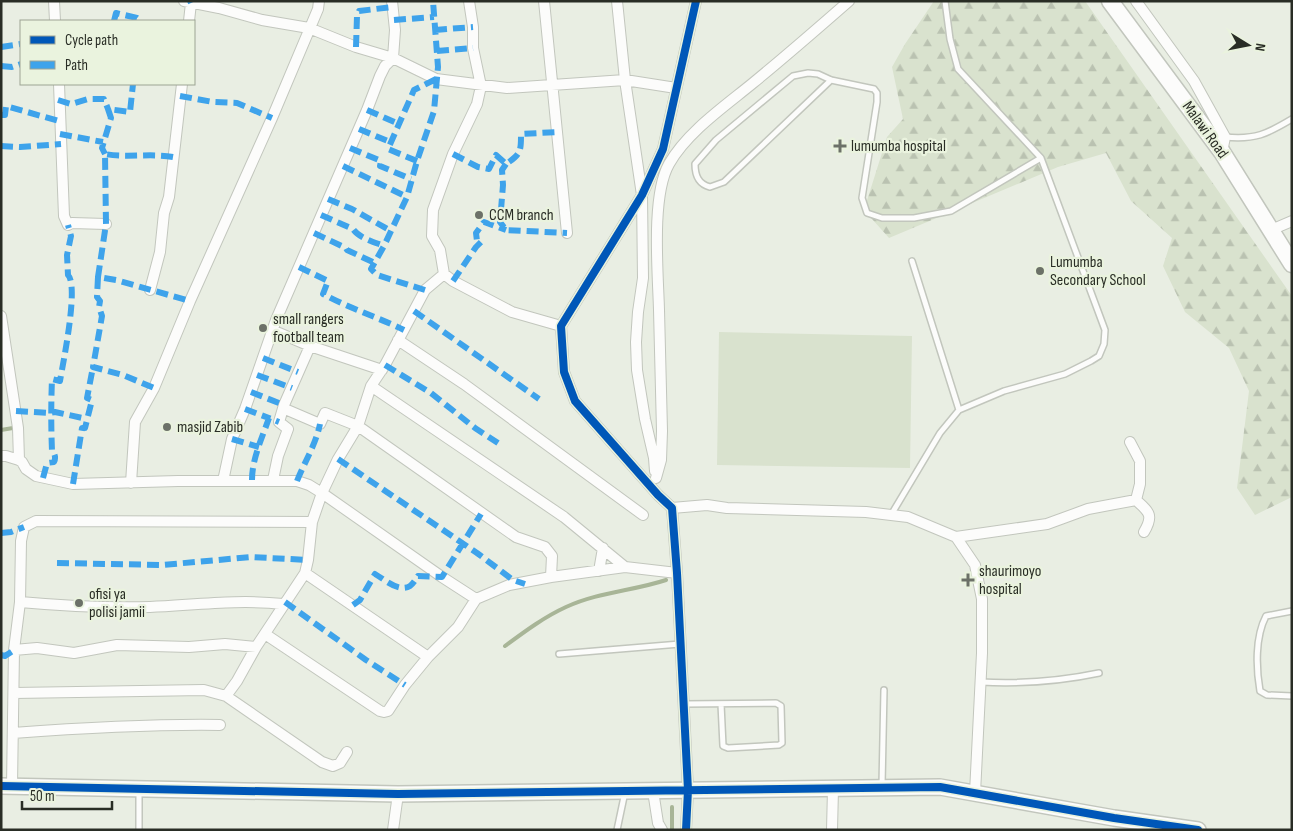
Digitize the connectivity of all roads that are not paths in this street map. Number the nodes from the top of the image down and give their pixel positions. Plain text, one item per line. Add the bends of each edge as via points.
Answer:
1 (54, 1) edge
2 (319, 1) edge
3 (392, 1) edge
4 (469, 1) edge
5 (544, 1) edge
6 (617, 1) edge
7 (696, 1) edge
8 (849, 1) edge
9 (946, 1) edge
10 (1110, 1) edge
11 (1136, 1) edge
12 (188, 2) edge
13 (55, 20) edge
14 (189, 20) edge
15 (309, 28) junction
16 (392, 58) junction
17 (625, 80) junction
18 (831, 80) junction
19 (59, 85) edge
20 (182, 85) edge
21 (553, 85) junction
22 (481, 86) junction
23 (676, 88) junction
24 (1292, 119) edge
25 (1224, 144) junction
26 (1041, 158) junction
27 (642, 195) junction
28 (1292, 221) edge
29 (106, 224) dead end
30 (1271, 230) junction
31 (567, 233) dead end
32 (912, 261) dead end
33 (1292, 264) edge
34 (444, 274) junction
35 (150, 290) dead end
36 (1, 316) edge
37 (561, 326) junction
38 (272, 330) junction
39 (398, 340) junction
40 (310, 346) junction
41 (382, 370) junction
42 (372, 386) junction
43 (284, 405) junction
44 (959, 410) junction
45 (358, 426) junction
46 (1130, 442) dead end
47 (1, 456) edge
48 (19, 460) junction
49 (656, 478) junction
50 (273, 480) junction
51 (131, 482) junction
52 (223, 482) junction
53 (322, 493) junction
54 (658, 495) junction
55 (1136, 500) junction
56 (672, 508) junction
57 (643, 515) dead end
58 (891, 515) junction
59 (312, 522) junction
60 (1144, 532) dead end
61 (956, 537) junction
62 (603, 548) junction
63 (625, 567) junction
64 (599, 571) junction
65 (669, 572) junction
66 (305, 573) junction
67 (551, 577) junction
68 (476, 599) junction
69 (20, 602) junction
70 (284, 604) junction
71 (1292, 611) edge
72 (265, 634) junction
73 (681, 644) junction
74 (256, 646) junction
75 (14, 650) junction
76 (559, 654) dead end
77 (428, 657) junction
78 (1099, 673) dead end
79 (980, 682) junction
80 (884, 690) dead end
81 (14, 693) junction
82 (226, 696) junction
83 (1292, 696) edge
84 (684, 704) junction
85 (721, 704) junction
86 (220, 725) dead end
87 (13, 733) junction
88 (347, 752) dead end
89 (6, 786) edge
90 (882, 788) junction
91 (139, 789) junction
92 (833, 789) junction
93 (684, 790) junction
94 (658, 791) junction
95 (625, 792) junction
96 (976, 793) junction
97 (398, 794) junction
98 (1112, 824) edge
99 (139, 830) edge
100 (393, 830) edge
101 (617, 830) edge
102 (662, 830) edge
103 (686, 830) edge
104 (832, 830) edge
105 (1198, 830) edge

1 - 13 street
2 - 15 street
3 - 16 street via 395,30
4 - 22 street via 474,27 473,48
5 - 21 street
6 - 17 street
7 - 23 street
8 - 49 street via 707,121 680,147 668,164 658,206 662,431 661,460
9 - 26 lane via 950,39 958,69
10 - 25 main road, Malawi Road
11 - 25 street via 1194,81
12 - 14 street
12 - 15 street
15 - 16 street
15 - 51 street via 154,388 135,422
16 - 22 street via 436,79
16 - 38 street via 380,76
17 - 21 street
17 - 23 street
17 - 27 street
18 - 18 lane via 724,182 710,187 698,180 695,164 716,140 793,76 808,73
18 - 26 lane via 874,89 877,93 862,198 867,213 882,218 914,218 951,211
19 - 29 street via 64,216 68,225
20 - 35 street via 169,197
21 - 22 street
21 - 31 street
22 - 34 street via 477,104 453,154 433,210 432,236 440,250
23 - 27 street via 663,149
24 - 25 lane via 1267,133
25 - 30 main road, Malawi Road
26 - 44 lane via 1105,330 1104,344 1099,356 1066,374 1004,391
27 - 37 street
27 - 49 street via 643,278 636,342 637,370
28 - 30 street
30 - 33 main road, Malawi Road
32 - 44 lane
34 - 37 street via 453,282 512,312
34 - 39 street via 425,290
36 - 48 street via 18,428
37 - 54 street via 564,372 575,401
38 - 40 street
38 - 52 street via 232,439
39 - 41 street
39 - 57 street via 464,384
40 - 41 street
40 - 43 street
41 - 42 street
42 - 45 street
42 - 62 street via 564,517
43 - 45 street via 285,409 320,424 325,413
43 - 50 street via 279,422 288,429
44 - 58 lane via 940,433
45 - 53 street
45 - 67 street via 516,537 545,547 552,556
46 - 55 street via 1140,461
47 - 48 street
48 - 51 street via 26,469 43,478 73,484
49 - 54 street
50 - 52 street
50 - 53 street via 297,481
51 - 52 street
53 - 59 street
53 - 68 street
54 - 56 street
55 - 60 street via 1148,512 1150,522
55 - 61 street via 1088,509 1047,524
56 - 58 street via 707,505
56 - 65 street
58 - 61 street via 908,517
59 - 66 street
59 - 69 street via 36,521 24,527 21,541
61 - 79 street via 975,565 982,599
62 - 63 street
62 - 64 street
63 - 64 street
63 - 65 street
64 - 67 street
65 - 73 street
66 - 70 street
66 - 77 street
67 - 68 street via 509,585
68 - 77 street via 458,627
69 - 70 street via 85,608 260,601
69 - 75 street
70 - 72 street
71 - 83 lane via 1266,616 1260,631 1257,668 1260,691 1267,695
72 - 74 street
72 - 77 street via 380,712 388,711
73 - 76 lane
73 - 84 street
74 - 75 street via 117,645 74,654 37,648
74 - 82 street
75 - 81 street
78 - 79 lane via 1006,684
79 - 96 street
80 - 90 lane
81 - 82 street via 204,690
81 - 87 street
82 - 88 street via 322,762 333,766 340,764
84 - 85 lane
84 - 93 street
85 - 85 lane via 780,704 782,743 779,746 724,746
86 - 87 street via 98,727
87 - 89 street
89 - 91 street
90 - 92 street
90 - 96 street via 940,787
91 - 97 street
91 - 99 lane
92 - 93 street
92 - 104 street
93 - 94 street
93 - 103 street
94 - 95 street
94 - 102 street via 658,823
95 - 97 street
95 - 101 lane
96 - 98 street
97 - 100 street
98 - 105 street

